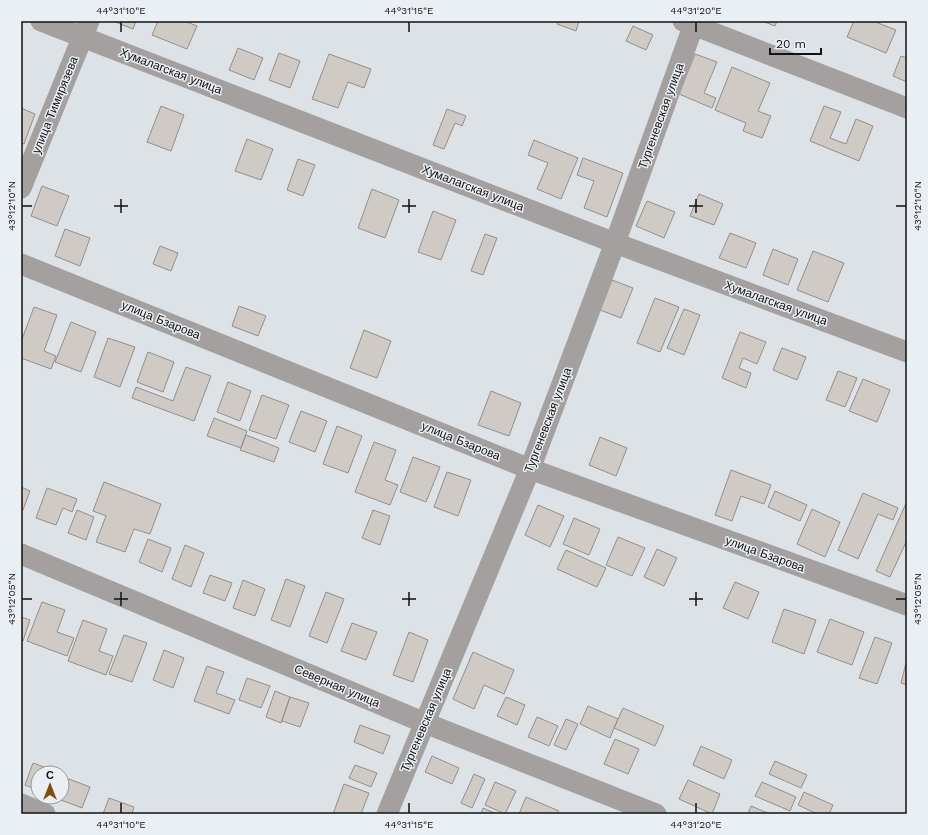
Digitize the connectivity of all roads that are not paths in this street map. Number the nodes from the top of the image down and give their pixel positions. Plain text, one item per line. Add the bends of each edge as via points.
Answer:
1 (41, 21) edge
2 (691, 22) edge
3 (86, 29) edge
4 (907, 108) edge
5 (21, 188) edge
6 (615, 243) junction
7 (21, 264) edge
8 (907, 352) edge
9 (530, 469) junction
10 (21, 554) edge
11 (907, 604) edge
12 (425, 723) junction
13 (21, 804) edge
14 (45, 814) edge
15 (387, 814) edge
16 (656, 814) edge

1 - 3 street, Хумалагская улица
2 - 4 street
2 - 6 street, Тургеневская улица
3 - 5 street, улица Тимирязева
3 - 6 street, Хумалагская улица
6 - 8 street, Хумалагская улица
6 - 9 street, Тургеневская улица
7 - 9 street, улица Бзарова
9 - 11 street, улица Бзарова
9 - 12 street, Тургеневская улица
10 - 12 street, Северная улица
12 - 15 street, Тургеневская улица
12 - 16 street, Северная улица
13 - 14 street

